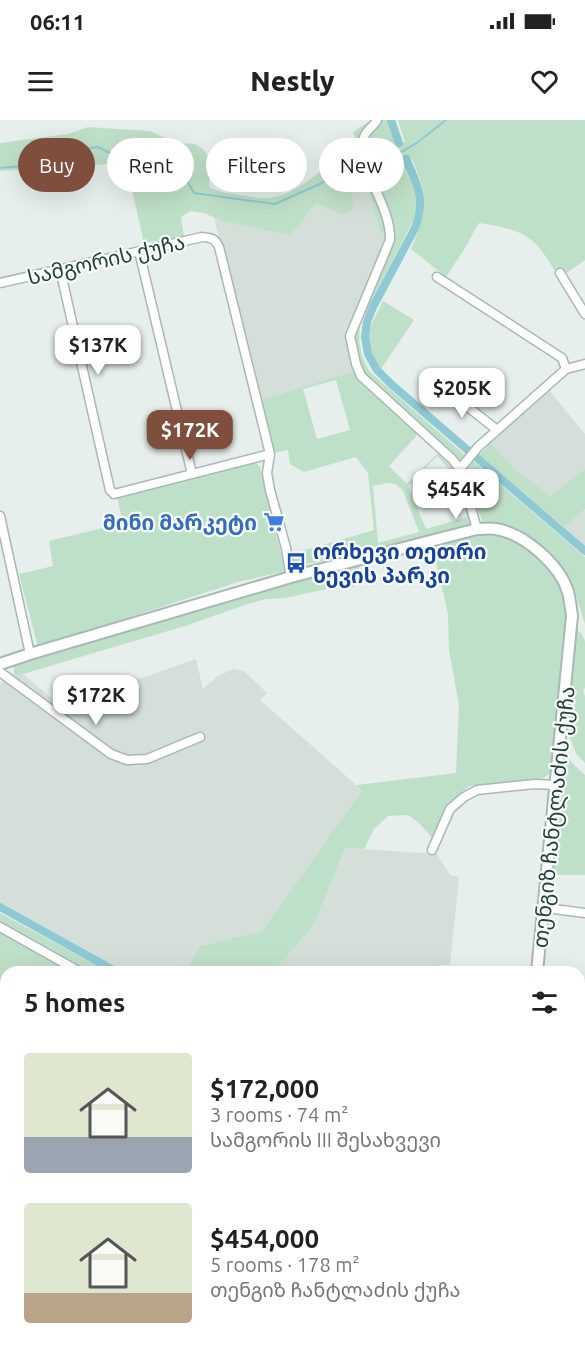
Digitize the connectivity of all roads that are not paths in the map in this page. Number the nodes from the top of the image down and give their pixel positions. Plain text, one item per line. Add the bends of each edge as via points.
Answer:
1 (377, 120) edge
2 (139, 251) junction
3 (60, 269) junction
4 (560, 273) dead end
5 (437, 277) dead end
6 (0, 283) edge
7 (585, 314) edge
8 (585, 364) edge
9 (566, 369) junction
10 (443, 387) dead end
11 (497, 430) junction
12 (270, 454) junction
13 (460, 469) junction
14 (192, 474) junction
15 (0, 516) edge
16 (477, 529) junction
17 (291, 577) junction
18 (30, 654) junction
19 (0, 664) edge
20 (0, 672) edge
21 (200, 737) dead end
22 (555, 784) junction
23 (432, 850) dead end
24 (544, 905) junction
25 (585, 913) edge
26 (0, 927) edge
27 (69, 966) edge
28 (538, 966) edge

1 - 13 street via 364,135 365,154 368,173 387,215 390,240 350,336 356,364 361,376
2 - 3 street, სამგორის ქუჩა
2 - 12 street, სამგორის ქუჩა via 202,237 216,241
2 - 14 street
3 - 6 street, სამგორის ქუჩა
3 - 14 street via 110,490 114,494
4 - 7 street
5 - 9 street via 562,358
8 - 9 street
9 - 11 street
10 - 11 street
11 - 13 street
12 - 14 street
12 - 17 street via 267,473
13 - 16 street
15 - 18 street
16 - 17 street, თენგიზ ჩანტლაძის ქუჩა
16 - 22 street, თენგიზ ჩანტლაძის ქუჩა via 511,534 537,549 559,573 568,592 572,616
17 - 18 street, თენგიზ ჩანტლაძის ქუჩა
18 - 19 street, თენგიზ ჩანტლაძის ქუჩა
20 - 21 street via 111,754 127,760 147,759
22 - 23 street via 477,790 450,809
22 - 24 street, თენგიზ ჩანტლაძის ქუჩა
24 - 25 street
24 - 28 street, თენგიზ ჩანტლაძის ქუჩა
26 - 27 street

